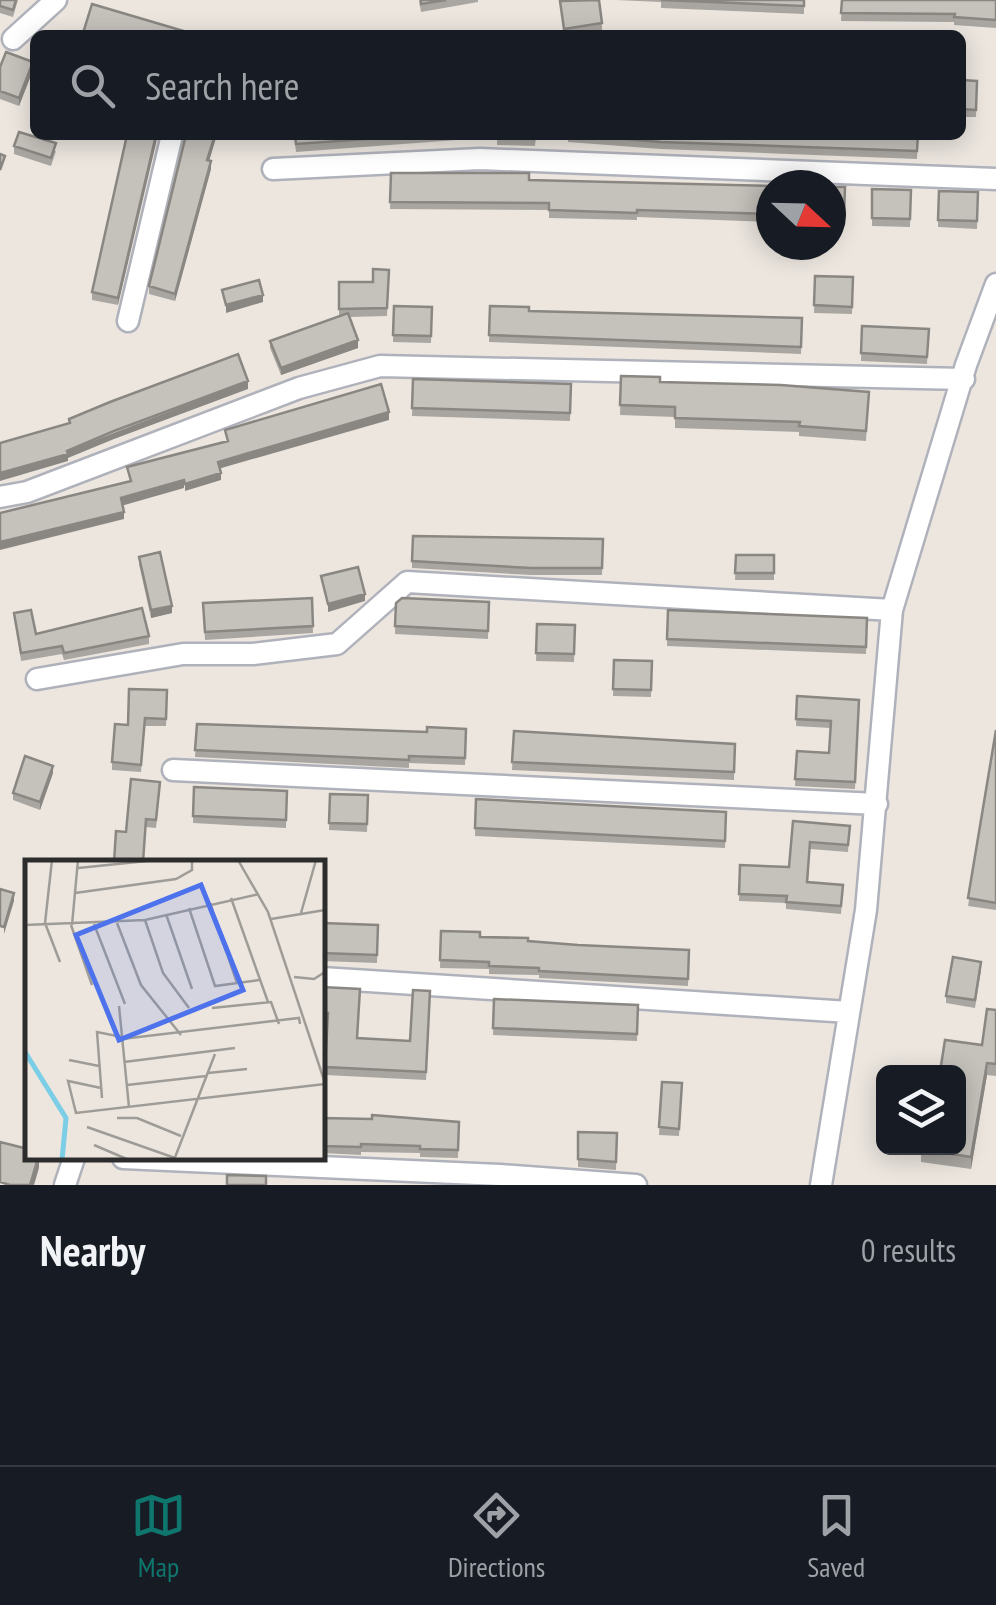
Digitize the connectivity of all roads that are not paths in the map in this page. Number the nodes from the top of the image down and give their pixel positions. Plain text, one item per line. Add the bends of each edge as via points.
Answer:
1 (56, 0) edge
2 (4, 37) edge
3 (30, 43) edge
4 (171, 140) edge
5 (273, 169) dead end
6 (996, 179) edge
7 (996, 284) edge
8 (128, 320) dead end
9 (964, 379) junction
10 (0, 497) edge
11 (892, 610) junction
12 (37, 679) dead end
13 (172, 770) dead end
14 (876, 804) junction
15 (325, 978) edge
16 (849, 1012) junction
17 (73, 1160) edge
18 (169, 1160) edge
19 (65, 1185) edge
20 (636, 1185) edge
21 (822, 1185) edge

1 - 2 street
2 - 3 street
4 - 8 street
5 - 6 street via 480,159
7 - 9 street
9 - 10 street via 380,366 299,388
9 - 11 street
11 - 12 street via 407,582 337,644 183,654
11 - 14 street
13 - 14 street
14 - 16 street
15 - 16 street
16 - 21 street
17 - 19 street
18 - 20 street

